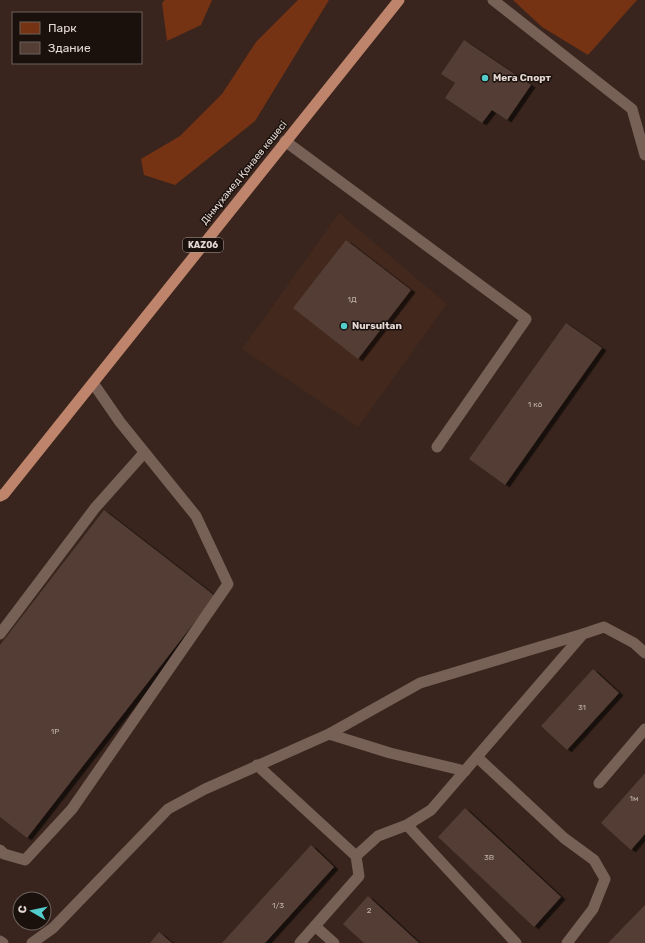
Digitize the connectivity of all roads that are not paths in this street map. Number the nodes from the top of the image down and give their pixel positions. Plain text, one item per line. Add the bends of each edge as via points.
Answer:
1 (399, 0) edge
2 (493, 0) edge
3 (285, 141) junction
4 (645, 155) edge
5 (93, 383) junction
6 (437, 447) dead end
7 (144, 453) junction
8 (2, 495) edge
9 (0, 634) edge
10 (583, 634) junction
11 (645, 653) edge
12 (645, 729) edge
13 (330, 734) junction
14 (477, 757) junction
15 (257, 765) junction
16 (465, 771) junction
17 (599, 783) dead end
18 (407, 825) junction
19 (0, 850) edge
20 (356, 856) junction
21 (315, 926) junction
22 (0, 941) edge
23 (3, 943) edge
24 (32, 943) edge
25 (300, 943) edge
26 (334, 943) edge
27 (516, 943) edge
28 (567, 943) edge

1 - 3 highway, Дінмұхамед Қонаев көшесі / KАZ06
2 - 4 lane via 632,109
3 - 5 highway, Дінмұхамед Қонаев көшесі / KАZ06
3 - 6 lane via 526,319
5 - 7 lane
5 - 8 highway, Дінмұхамед Қонаев көшесі / KАZ06
7 - 9 lane via 94,508
7 - 19 lane via 196,516 228,584 72,809 25,860 4,854
10 - 11 lane via 604,627 634,643
10 - 13 lane via 420,683
10 - 14 lane
12 - 17 lane
13 - 15 lane
13 - 16 lane via 390,753
14 - 16 lane
14 - 28 lane via 564,838 594,860 604,879 593,909
15 - 20 lane
15 - 24 lane via 205,788 168,809 52,928
16 - 18 lane via 431,810
18 - 20 lane via 378,836
18 - 27 lane
20 - 21 lane via 358,876
21 - 25 lane
21 - 26 lane
22 - 23 lane

